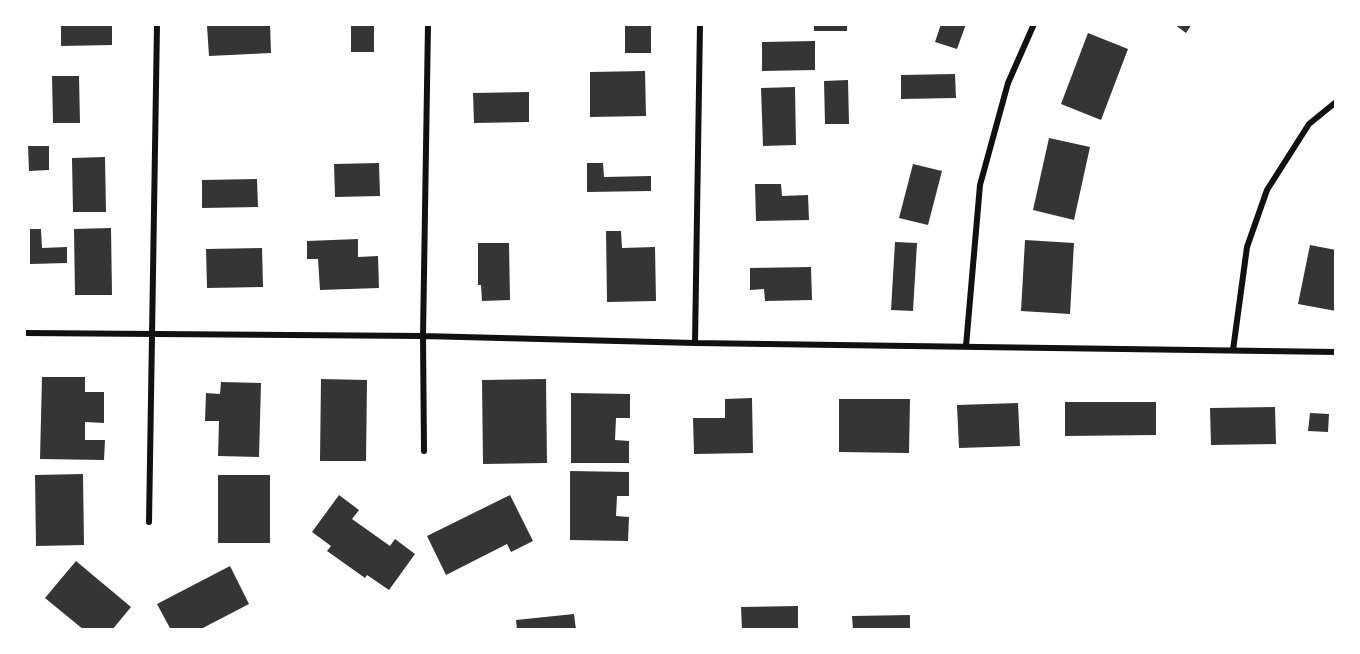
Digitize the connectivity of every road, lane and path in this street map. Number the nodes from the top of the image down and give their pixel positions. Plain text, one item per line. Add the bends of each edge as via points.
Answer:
1 (156, 24) edge
2 (428, 24) edge
3 (700, 24) edge
4 (1034, 24) edge
5 (1336, 102) edge
6 (24, 333) edge
7 (153, 333) junction
8 (423, 336) junction
9 (694, 343) junction
10 (966, 346) junction
11 (1233, 350) junction
12 (1336, 352) edge
13 (424, 451) dead end
14 (150, 522) dead end

1 - 7 street
2 - 8 street
3 - 9 street
4 - 10 street via 1008,83 980,184
5 - 11 street via 1309,124 1267,190 1248,247
6 - 7 street
7 - 8 street
7 - 14 street
8 - 9 street
8 - 13 street
9 - 10 street
10 - 11 street
11 - 12 street

